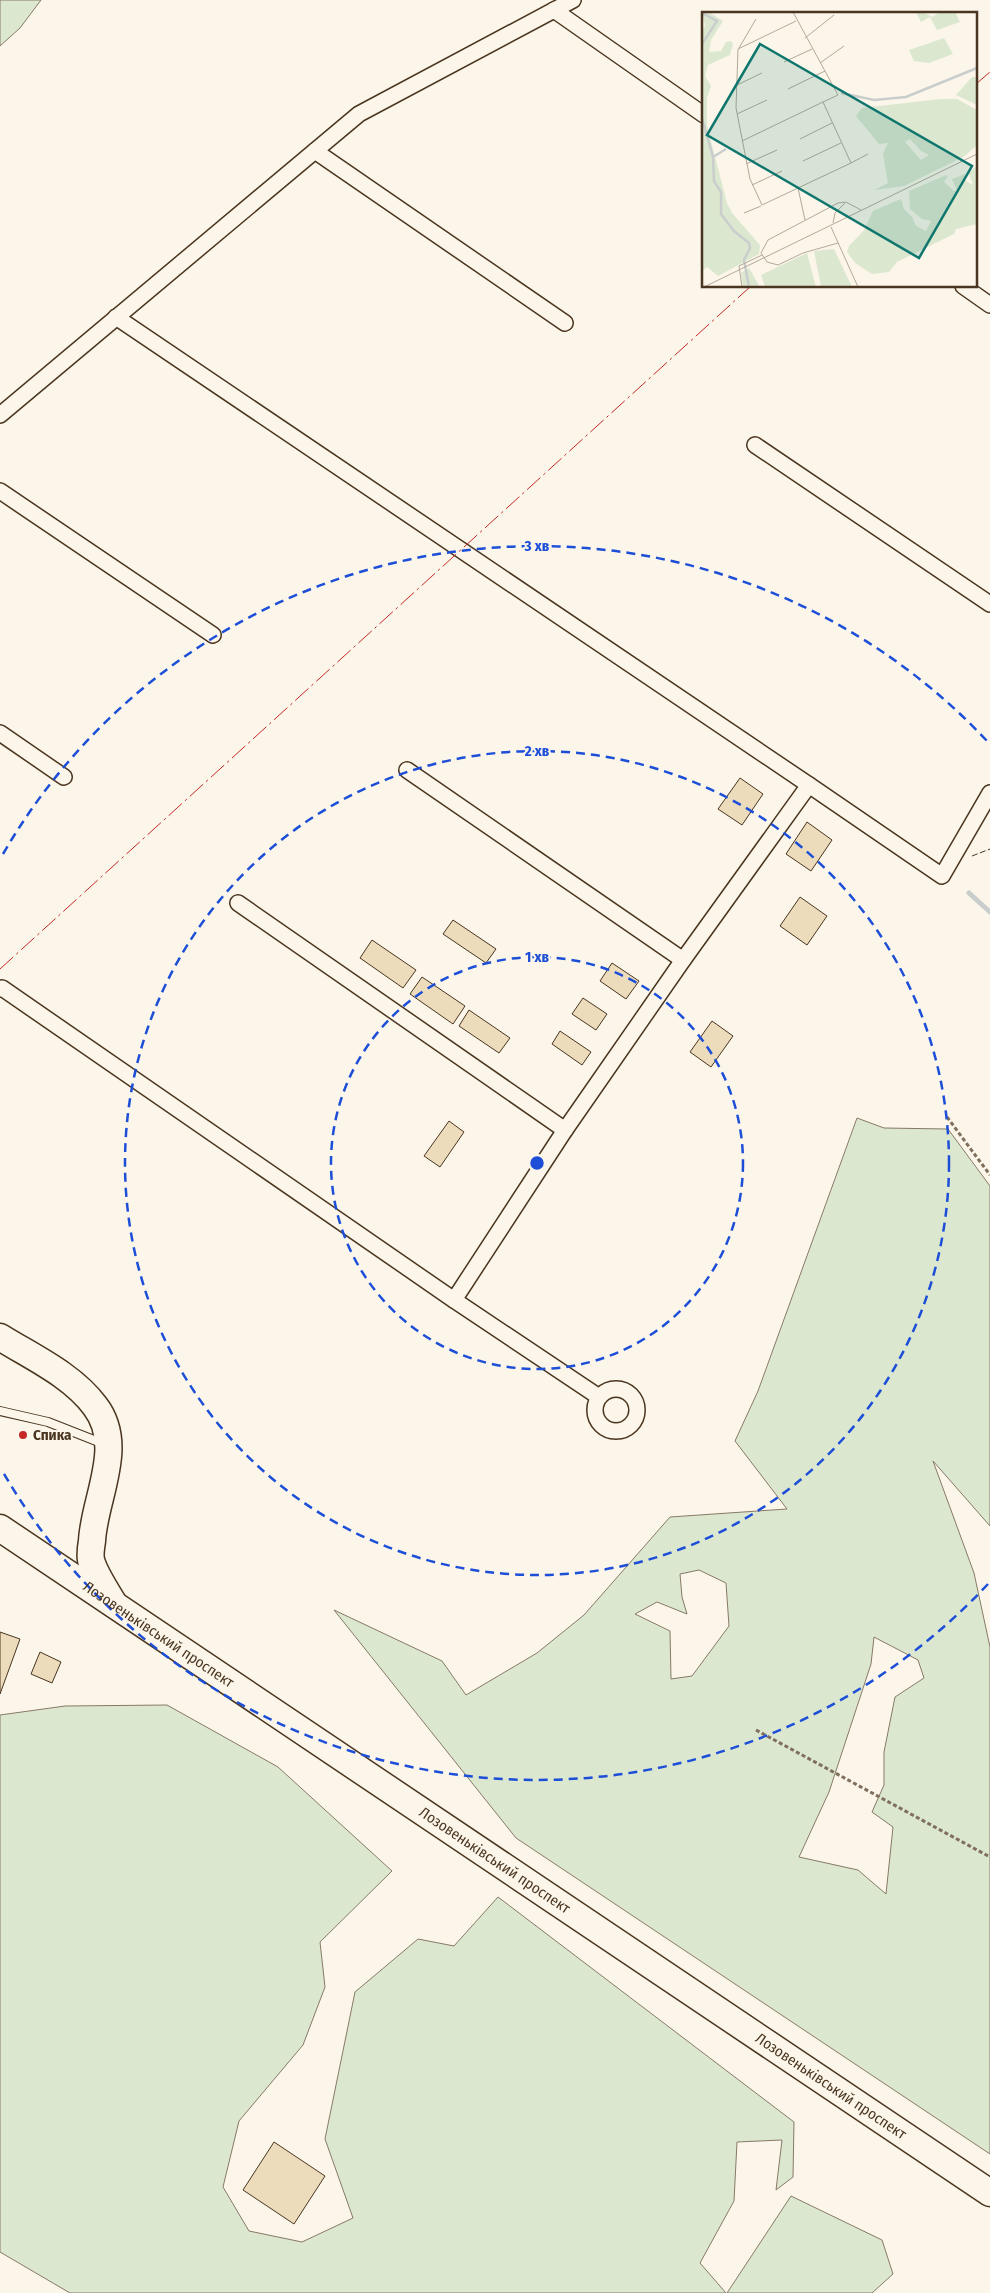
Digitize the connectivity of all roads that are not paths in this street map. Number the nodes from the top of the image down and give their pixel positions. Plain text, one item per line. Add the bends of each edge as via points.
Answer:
1 (573, 0) edge
2 (554, 10) junction
3 (702, 113) edge
4 (315, 151) junction
5 (966, 288) edge
6 (990, 305) edge
7 (116, 317) junction
8 (565, 323) dead end
9 (0, 415) edge
10 (755, 445) dead end
11 (0, 491) edge
12 (990, 604) edge
13 (213, 635) dead end
14 (0, 733) edge
15 (407, 770) dead end
16 (64, 777) dead end
17 (810, 785) junction
18 (990, 794) edge
19 (238, 903) dead end
20 (683, 960) junction
21 (1, 988) edge
22 (565, 1130) junction
23 (454, 1300) junction
24 (0, 1337) edge
25 (599, 1397) dead end
26 (0, 1411) edge
27 (108, 1446) junction
28 (0, 1528) edge
29 (116, 1607) junction
30 (990, 2193) edge

1 - 2 street
2 - 3 street
2 - 4 street via 359,114
4 - 7 street
4 - 8 street
5 - 6 street
7 - 9 street
7 - 17 street
10 - 12 street
11 - 13 street
14 - 16 street
15 - 20 street
17 - 18 street via 942,876
17 - 20 street
19 - 22 street
20 - 22 street
21 - 23 street
22 - 23 street
23 - 25 street
24 - 27 highway via 64,1377 95,1406 104,1421
26 - 27 lane via 48,1422
27 - 29 highway via 92,1529 91,1560
28 - 29 highway, Лозовеньківський проспект
29 - 30 highway, Лозовеньківський проспект

